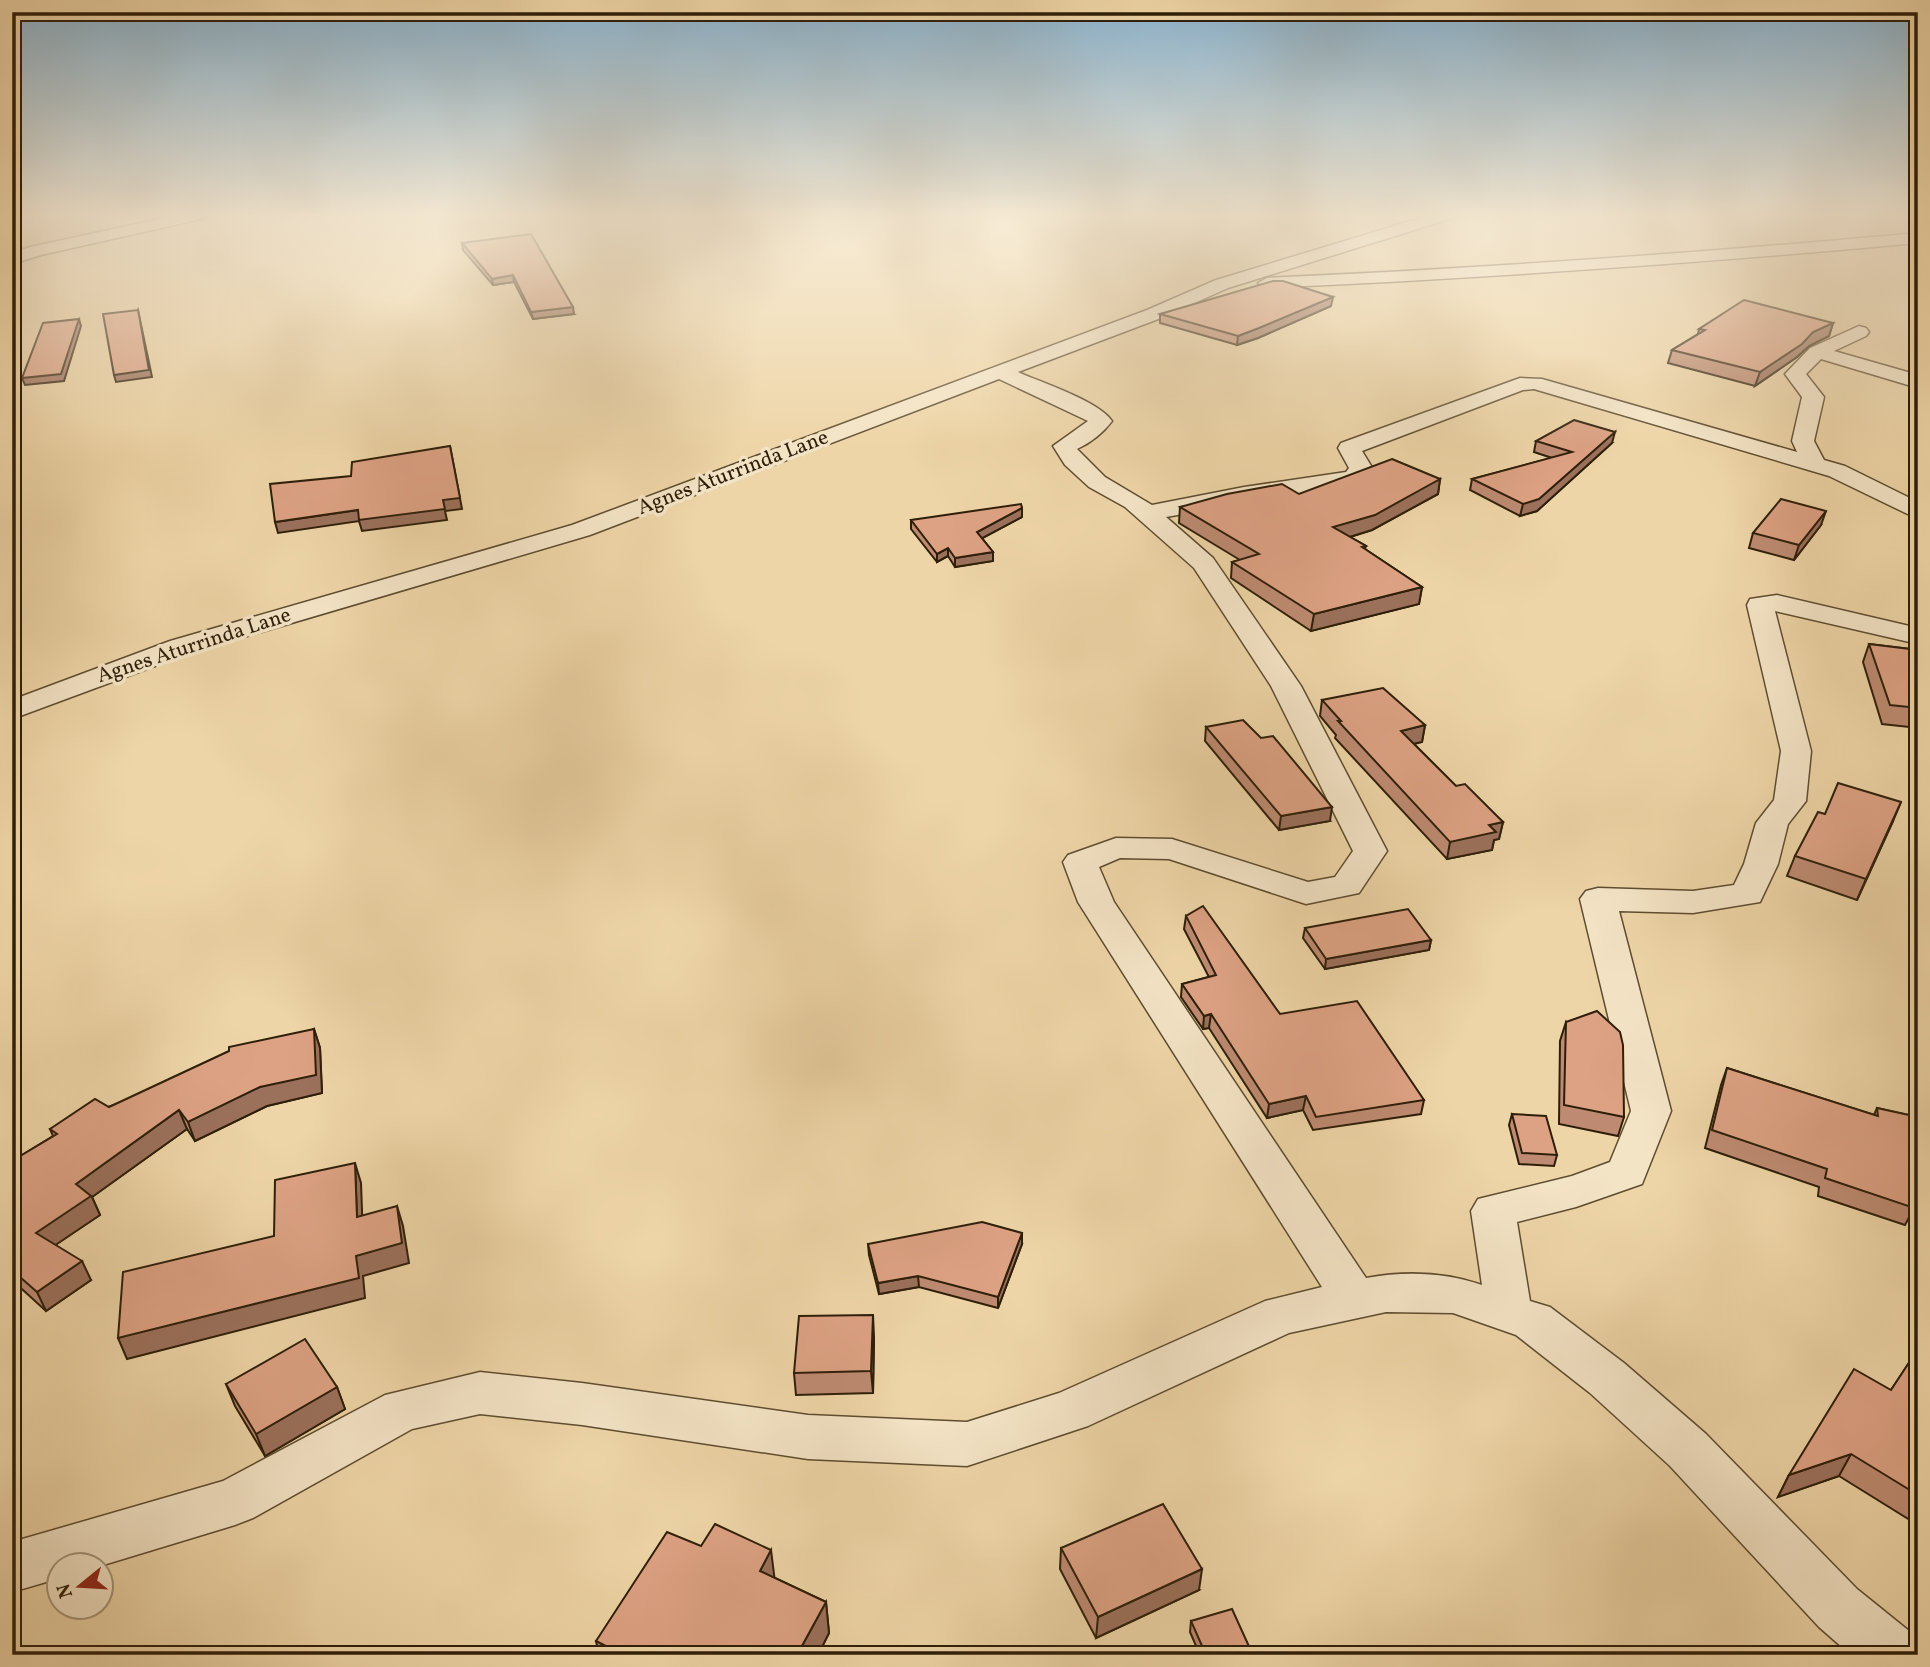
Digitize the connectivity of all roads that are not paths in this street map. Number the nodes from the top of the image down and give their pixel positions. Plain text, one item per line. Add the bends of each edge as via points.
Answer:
1 (1202, 293) edge
2 (1859, 332) dead end
3 (1816, 352) junction
4 (1000, 372) junction
5 (1918, 382) edge
6 (1815, 465) junction
7 (1918, 512) edge
8 (1147, 513) junction
9 (1918, 636) edge
10 (12, 710) edge
11 (1355, 1300) junction
12 (1509, 1313) junction
13 (12, 1567) edge
14 (1894, 1655) edge

1 - 4 street, Agnes Aturrinda Lane
2 - 3 street
3 - 5 street
3 - 6 street via 1796,374 1813,397 1803,441
4 - 8 street via 1101,421 1064,446 1097,482
4 - 10 street, Agnes Aturrinda Lane via 581,530 180,647
6 - 7 street via 1837,471
6 - 8 street via 1535,383 1520,384 1349,447 1361,470 1353,478
8 - 11 street via 1204,563 1252,634 1286,686 1370,851 1347,885 1306,892 1172,849 1116,848 1080,862 1096,902
9 - 12 street via 1777,603 1760,605 1796,751 1790,801 1772,823 1748,894 1693,902 1598,899 1651,1111 1627,1173 1493,1211
11 - 12 street via 1386,1293 1454,1294
11 - 13 street via 1282,1315 1071,1411 967,1444 808,1437 480,1393 402,1410 235,1502
12 - 14 street via 1533,1321 1607,1378 1688,1450 1838,1608

